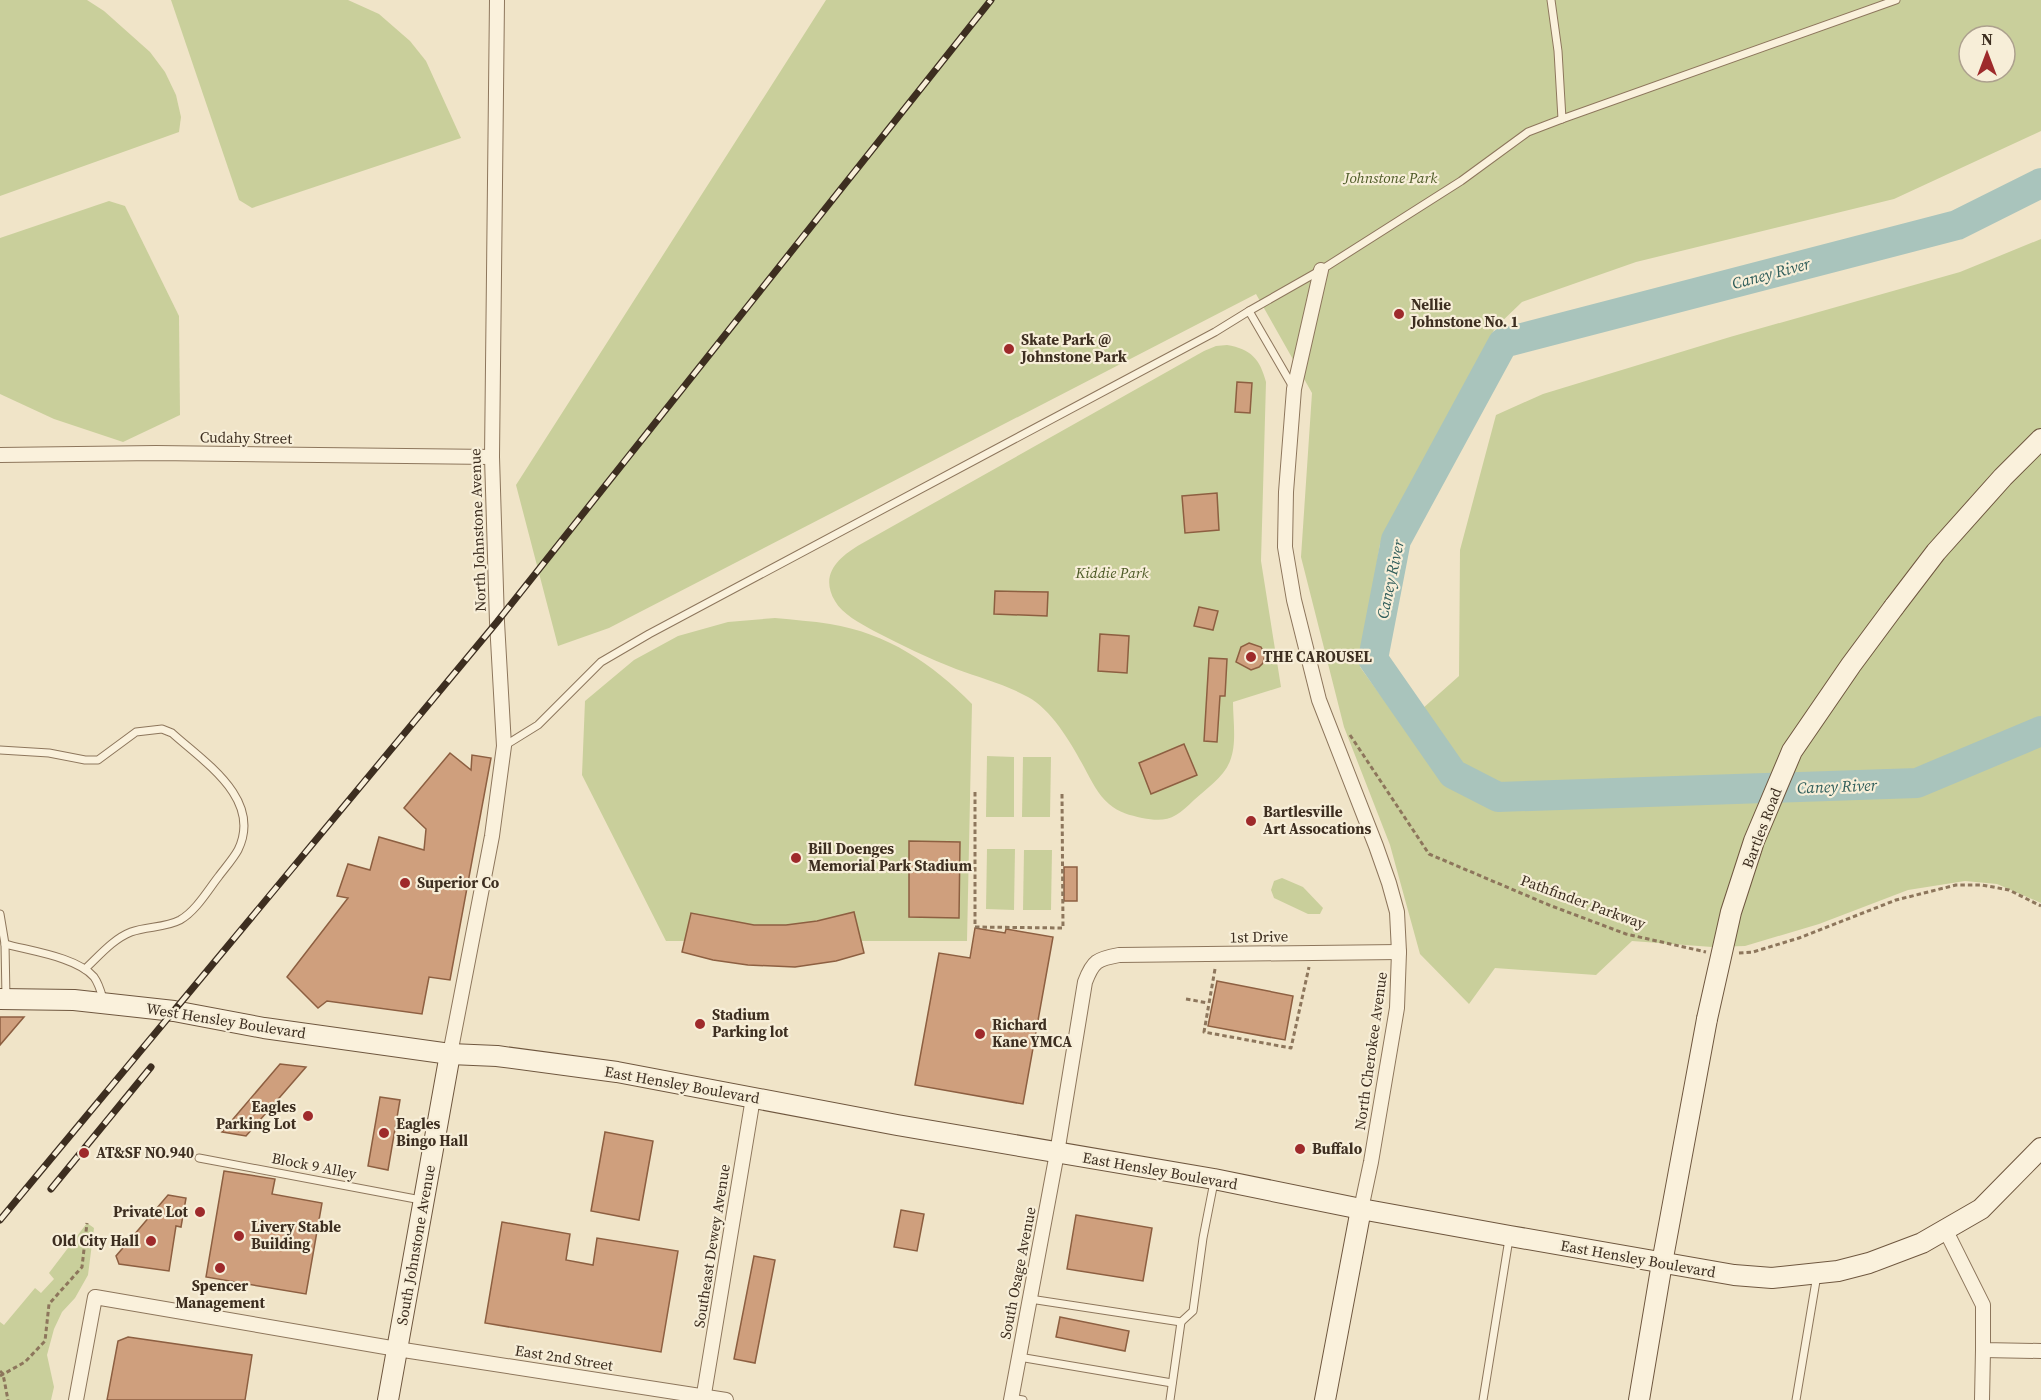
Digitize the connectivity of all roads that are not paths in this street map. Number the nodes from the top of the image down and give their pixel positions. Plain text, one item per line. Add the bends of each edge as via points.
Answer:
1 (497, 0) edge
2 (1551, 0) edge
3 (1896, 0) edge
4 (1562, 119) junction
5 (1321, 270) junction
6 (1249, 311) junction
7 (1294, 389) junction
8 (2041, 438) edge
9 (0, 455) edge
10 (492, 457) junction
11 (504, 746) junction
12 (0, 750) edge
13 (0, 914) edge
14 (5, 944) junction
15 (1399, 952) junction
16 (1119, 955) joint
17 (85, 969) junction
18 (3, 999) edge
19 (105, 1003) junction
20 (450, 1054) junction
21 (753, 1098) junction
22 (2041, 1148) edge
23 (1057, 1153) junction
24 (200, 1158) dead end
25 (1214, 1179) junction
26 (423, 1200) junction
27 (1361, 1209) junction
28 (1945, 1229) junction
29 (1510, 1236) junction
30 (1662, 1263) junction
31 (1818, 1273) junction
32 (1030, 1299) junction
33 (1181, 1322) junction
34 (397, 1349) junction
35 (1983, 1350) junction
36 (2041, 1351) edge
37 (1019, 1357) junction
38 (1172, 1383) junction
39 (703, 1398) edge
40 (1015, 1399) edge
41 (76, 1400) edge
42 (388, 1400) edge
43 (726, 1400) edge
44 (1170, 1400) edge
45 (1325, 1400) edge
46 (1483, 1400) edge
47 (1639, 1400) edge
48 (1796, 1400) edge
49 (1982, 1400) edge

1 - 10 street, North Johnstone Avenue
2 - 4 lane
3 - 4 lane
4 - 5 lane via 1528,132 1461,181
5 - 6 lane
5 - 7 street, North Cherokee Avenue
6 - 7 lane
6 - 11 lane via 1215,333 649,633 601,662 538,725
7 - 15 street, North Cherokee Avenue via 1285,547 1294,600 1318,700 1389,883 1397,912
8 - 30 main road, Bartles Road, bridge via 1936,552 1792,751 1754,841 1731,912
9 - 10 street, Cudahy Street
10 - 11 street, North Johnstone Avenue
11 - 20 street, North Johnstone Avenue via 492,839
12 - 17 lane via 98,760 136,732 162,729 172,733 226,781 243,813 238,850 183,919 131,932
13 - 14 lane
14 - 17 lane
14 - 18 lane
15 - 16 street, 1st Drive
15 - 27 street, North Cherokee Avenue via 1397,1008
16 - 23 street, South Osage Avenue via 1101,958 1091,966 1085,982
17 - 19 lane via 98,984
18 - 19 main road, West Hensley Boulevard
19 - 20 main road, West Hensley Boulevard
20 - 21 main road, East Hensley Boulevard via 497,1056 617,1072
20 - 26 main road, South Johnstone Avenue
21 - 23 main road, East Hensley Boulevard
21 - 39 street, Southeast Dewey Avenue
22 - 28 main road, East Hensley Boulevard via 1981,1209
23 - 25 main road, East Hensley Boulevard
23 - 32 street, South Osage Avenue
24 - 26 lane, Block 9 Alley
25 - 27 main road, East Hensley Boulevard
25 - 33 lane via 1193,1311
26 - 34 main road, South Johnstone Avenue
27 - 29 main road, East Hensley Boulevard
27 - 45 main road
28 - 31 main road, East Hensley Boulevard via 1869,1263
28 - 35 street via 1983,1305
29 - 30 main road, East Hensley Boulevard
29 - 46 lane
30 - 31 main road, East Hensley Boulevard via 1773,1278
30 - 47 main road, Bartles Road
31 - 48 lane
32 - 33 lane
32 - 37 street, South Osage Avenue
33 - 38 lane
34 - 39 street, East 2nd Street
34 - 41 street, East 2nd Street via 95,1297
34 - 42 main road, South Johnstone Avenue
35 - 36 street
35 - 49 street
37 - 38 lane
37 - 40 street, South Osage Avenue
38 - 44 lane
39 - 43 street, East 2nd Street

